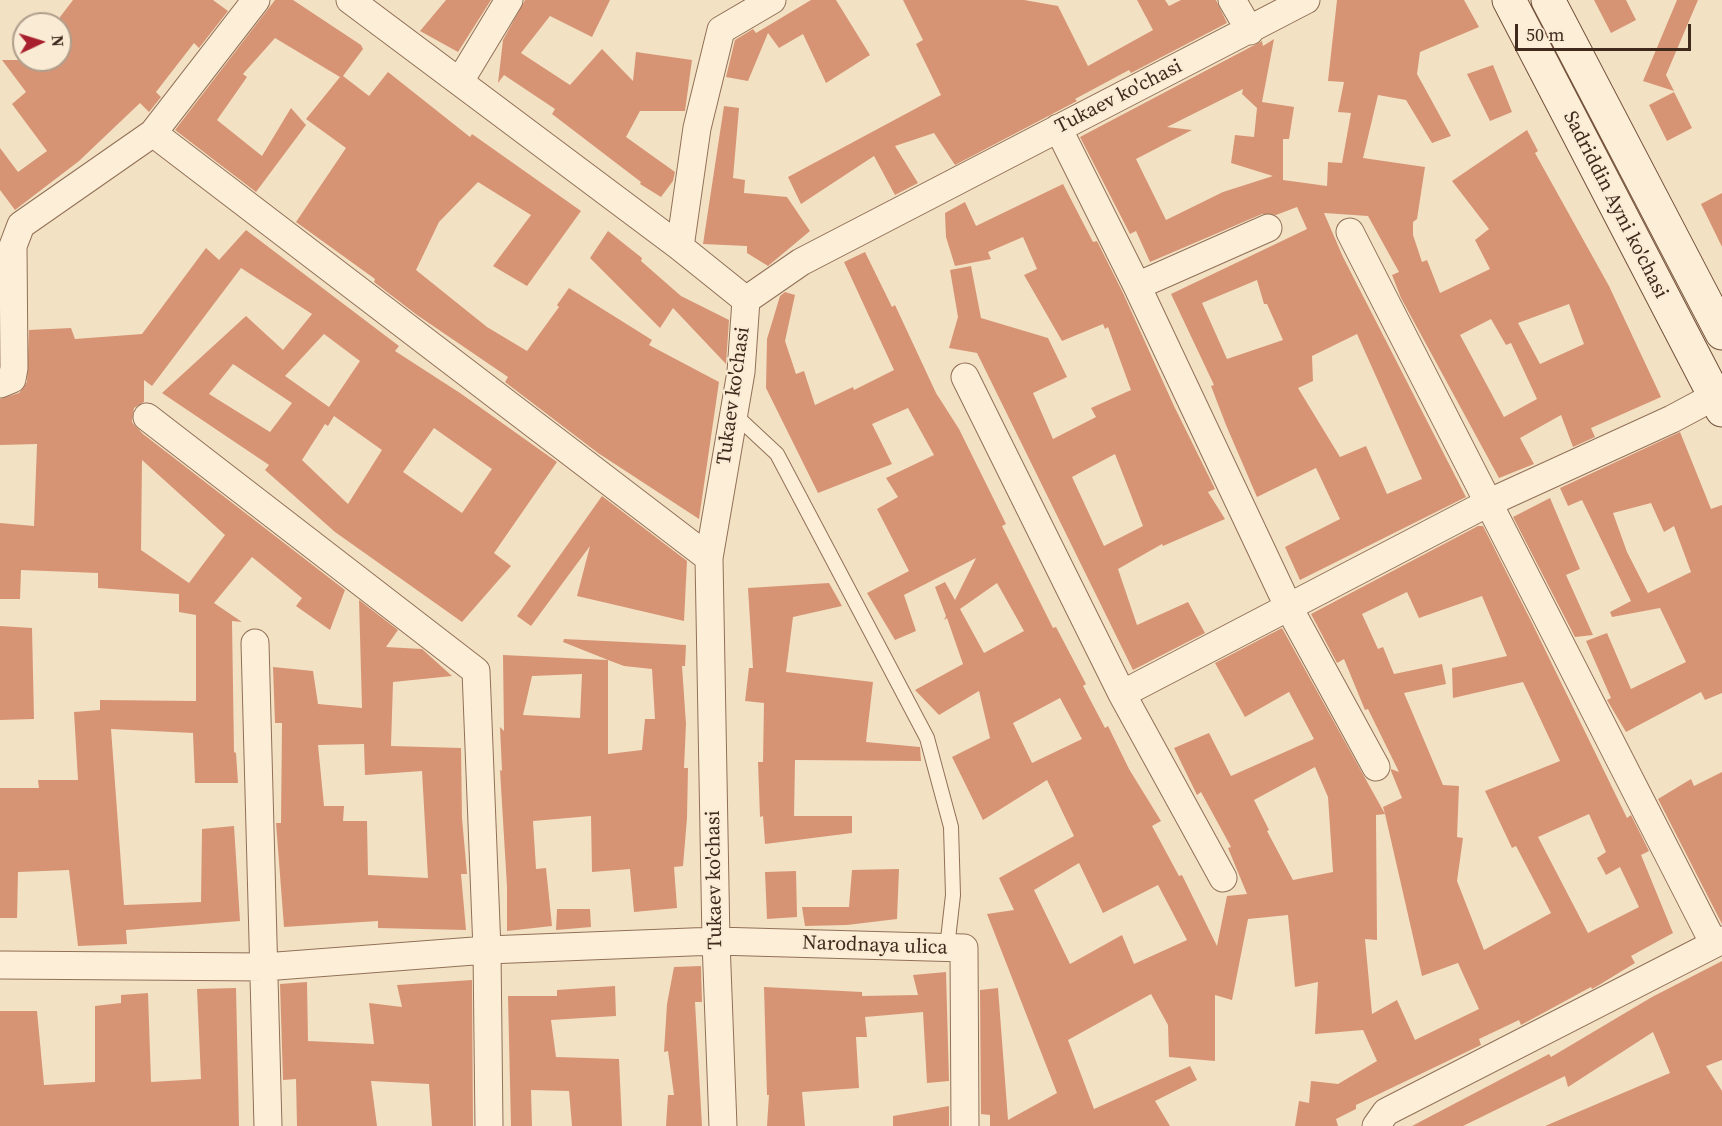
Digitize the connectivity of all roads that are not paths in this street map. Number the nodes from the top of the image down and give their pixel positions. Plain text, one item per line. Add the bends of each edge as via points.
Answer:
1 (256, 0) edge
2 (350, 0) edge
3 (509, 0) edge
4 (772, 0) edge
5 (1232, 0) edge
6 (1306, 0) edge
7 (1509, 0) edge
8 (1548, 0) edge
9 (1250, 31) junction
10 (460, 81) junction
11 (1058, 128) junction
12 (153, 133) junction
13 (1268, 228) dead end
14 (1350, 232) dead end
15 (680, 247) junction
16 (1137, 286) junction
17 (746, 300) junction
18 (1722, 333) edge
19 (965, 377) dead end
20 (0, 384) edge
21 (1720, 400) edge
22 (733, 413) junction
23 (147, 417) dead end
24 (1488, 503) junction
25 (709, 558) junction
26 (1288, 606) junction
27 (255, 643) dead end
28 (1122, 694) junction
29 (1376, 767) dead end
30 (1223, 878) dead end
31 (716, 941) junction
32 (1718, 942) edge
33 (947, 948) junction
34 (487, 950) junction
35 (0, 965) edge
36 (264, 967) junction
37 (268, 1126) edge
38 (489, 1126) edge
39 (723, 1126) edge
40 (965, 1126) edge
41 (1376, 1126) edge

1 - 12 street
2 - 10 street
3 - 10 street
4 - 15 street via 721,30 696,128
5 - 9 street
6 - 9 street, Tukaev ko'chasi
7 - 21 main road, Sadriddin Ayni ko'chasi
8 - 18 main road, Sadriddin Ayni ko'chasi
9 - 11 street, Tukaev ko'chasi
10 - 15 street
11 - 16 street
11 - 17 street, Tukaev ko'chasi via 801,262
12 - 20 street via 21,225 13,246 14,368 12,379
12 - 25 street
13 - 16 street
14 - 24 street
15 - 17 street
16 - 26 street
17 - 22 street, Tukaev ko'chasi via 741,372
19 - 28 street
21 - 24 street
22 - 25 street, Tukaev ko'chasi
22 - 33 lane via 777,454 927,738 951,827 953,895
23 - 34 street via 476,671
24 - 26 street
24 - 32 street
25 - 31 street, Tukaev ko'chasi
26 - 28 street
26 - 29 street
27 - 36 street
28 - 30 street
31 - 33 street, Narodnaya ulica
31 - 34 street, Narodnaya ulica
31 - 39 street, Tukaev ko'chasi
32 - 41 street via 1386,1112
33 - 40 street, Narodnaya ulica via 964,948
34 - 36 street, Narodnaya ulica
34 - 38 street
35 - 36 street, Narodnaya ulica
36 - 37 street

